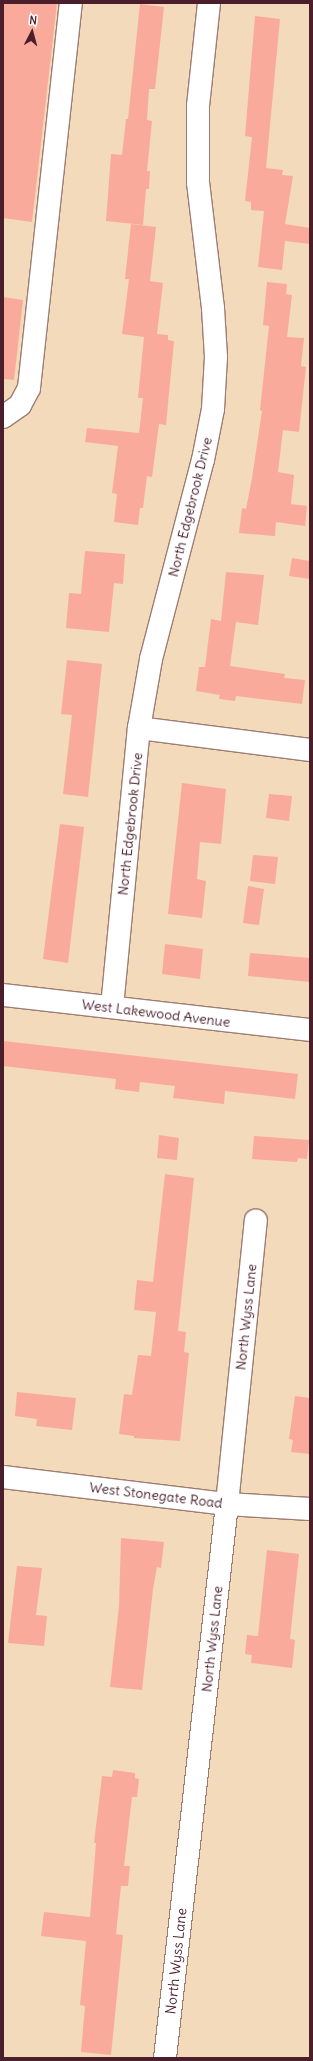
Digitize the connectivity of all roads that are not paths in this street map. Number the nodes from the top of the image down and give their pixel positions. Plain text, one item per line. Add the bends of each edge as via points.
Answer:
1 (71, 3) edge
2 (209, 3) edge
3 (3, 417) edge
4 (139, 728) junction
5 (310, 750) edge
6 (3, 995) edge
7 (112, 1007) junction
8 (310, 1030) edge
9 (256, 1220) dead end
10 (3, 1477) edge
11 (227, 1504) junction
12 (310, 1509) edge
13 (165, 2058) edge

1 - 3 street via 28,388 20,405
2 - 4 street, North Edgebrook Drive via 198,106 198,183 213,308 216,357 213,409 203,460 151,660
4 - 5 street
4 - 7 street, North Edgebrook Drive
6 - 7 street, West Lakewood Avenue
7 - 8 street, West Lakewood Avenue
9 - 11 street, North Wyss Lane
10 - 11 street, West Stonegate Road
11 - 12 street, West Stonegate Road
11 - 13 street, North Wyss Lane

